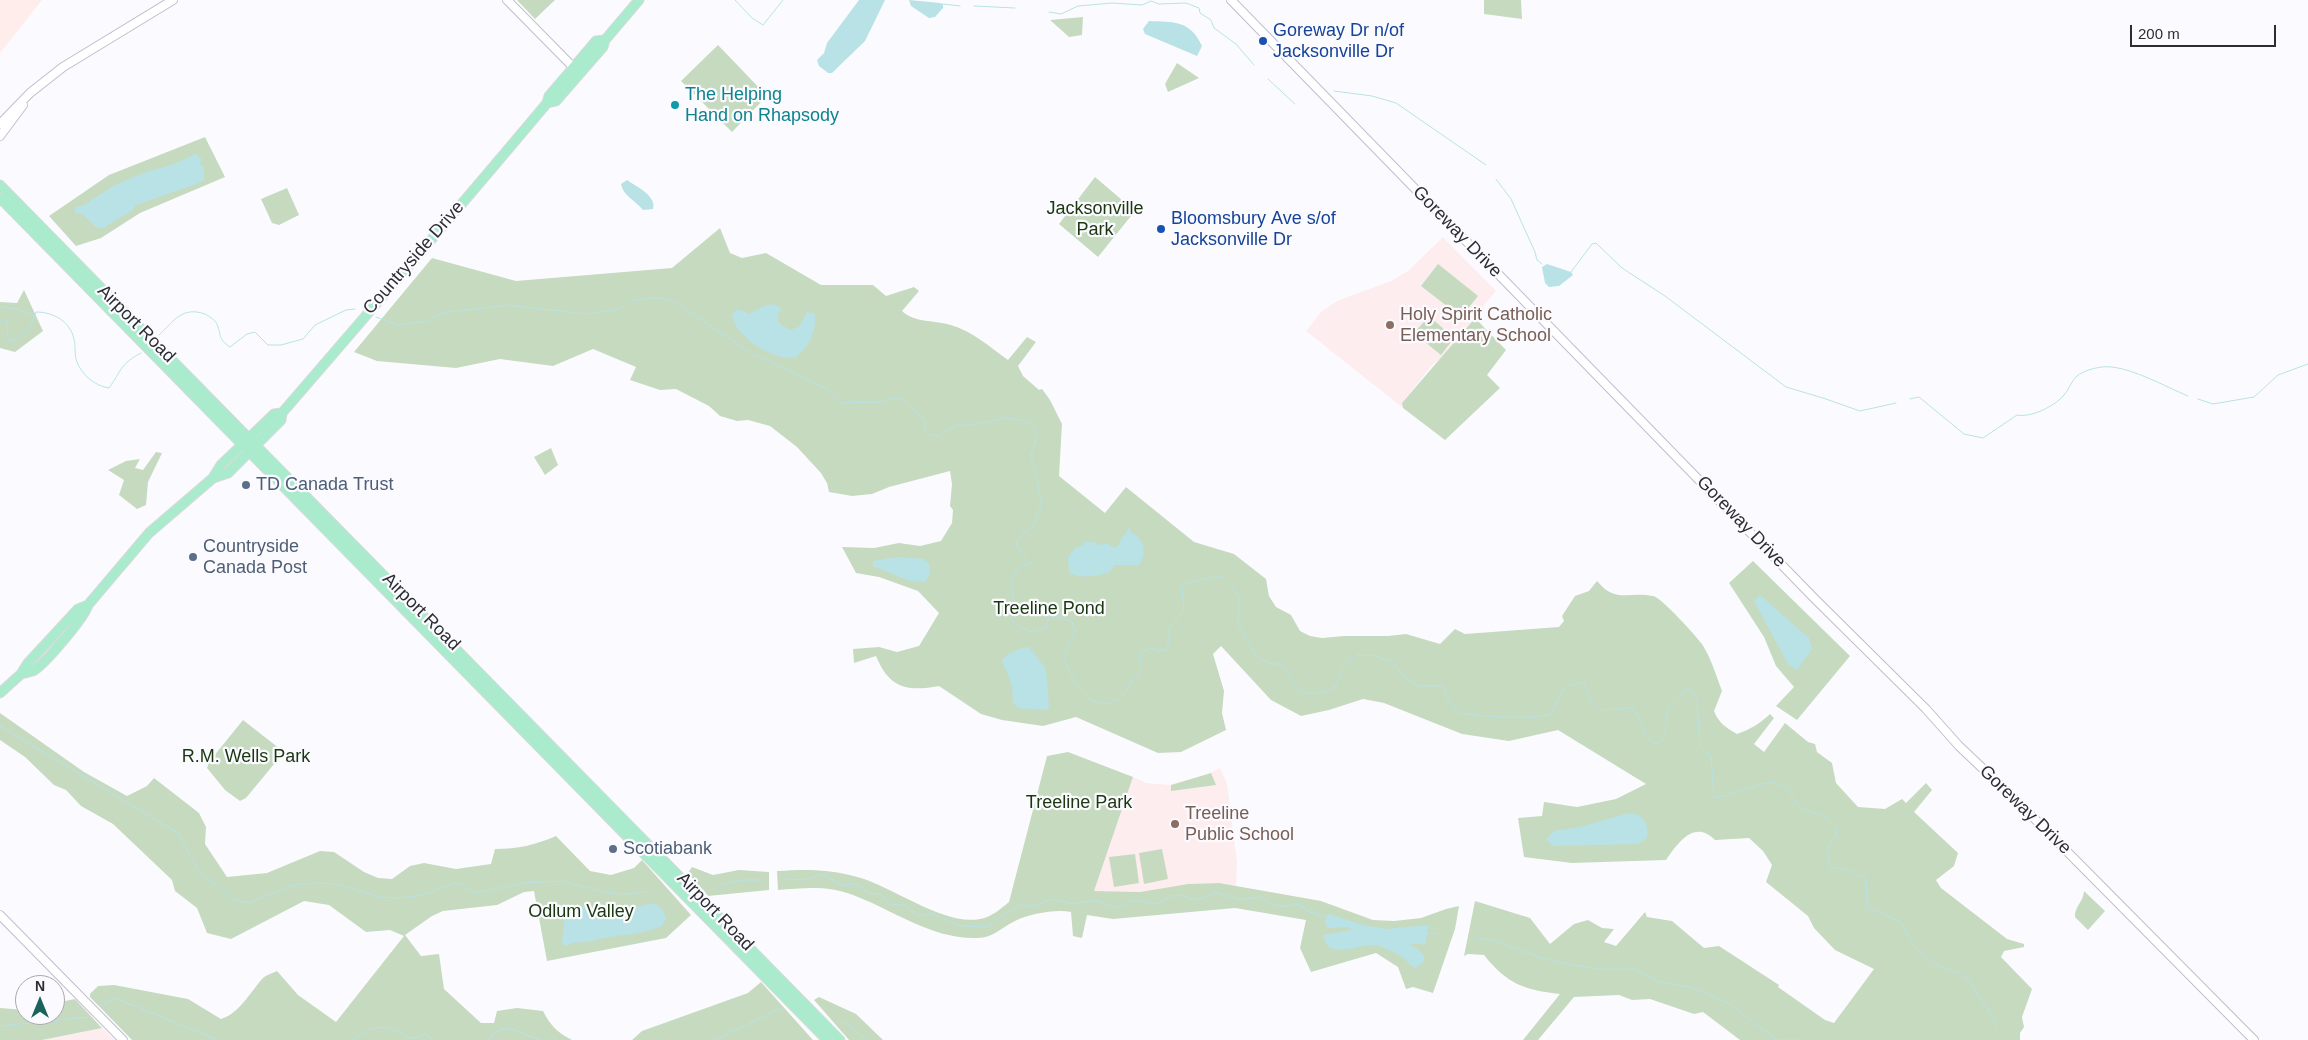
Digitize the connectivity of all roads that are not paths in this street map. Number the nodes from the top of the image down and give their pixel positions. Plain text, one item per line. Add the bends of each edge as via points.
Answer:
1 (172, 0) edge
2 (508, 0) edge
3 (639, 0) edge
4 (1231, 0) edge
5 (576, 71) junction
6 (30, 94) junction
7 (0, 124) edge
8 (0, 136) edge
9 (0, 185) edge
10 (0, 198) edge
11 (137, 331) junction
12 (250, 445) junction
13 (0, 693) edge
14 (0, 915) edge
15 (123, 1040) edge
16 (827, 1040) edge
17 (840, 1040) edge
18 (2254, 1040) edge

1 - 6 street via 63,67
2 - 5 street
3 - 5 main road, Countryside Drive via 605,40 596,41
4 - 18 street, Goreway Drive via 1970,757
5 - 12 main road, Countryside Drive via 549,96 547,103 333,351 282,413 281,420
6 - 7 street
6 - 8 street
9 - 11 main road, Airport Road
10 - 11 main road, Airport Road
11 - 12 main road, Airport Road
12 - 13 main road, Countryside Drive via 228,472 214,478 150,533 47,656
12 - 16 main road, Airport Road
12 - 17 main road, Airport Road
14 - 15 street

